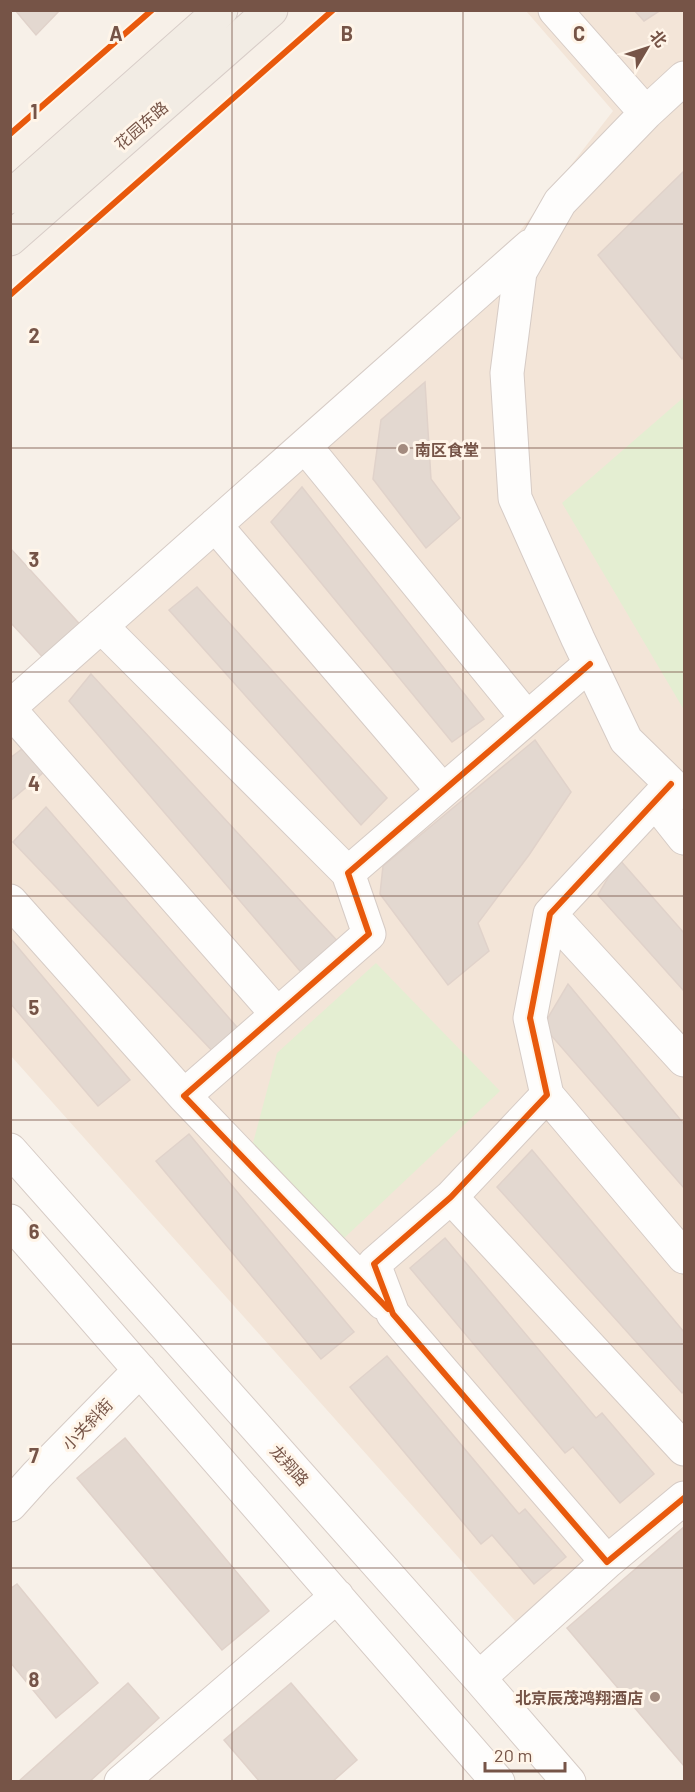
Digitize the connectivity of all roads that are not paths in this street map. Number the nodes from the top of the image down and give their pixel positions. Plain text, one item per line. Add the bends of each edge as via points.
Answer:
1 (221, 10) edge
2 (271, 10) edge
3 (555, 10) edge
4 (684, 78) edge
5 (646, 113) junction
6 (10, 197) edge
7 (540, 237) junction
8 (10, 239) edge
9 (305, 446) junction
10 (215, 525) junction
11 (101, 626) junction
12 (590, 664) junction
13 (10, 708) edge
14 (527, 718) junction
15 (443, 791) junction
16 (676, 808) edge
17 (348, 873) junction
18 (10, 901) edge
19 (550, 915) junction
20 (277, 1014) junction
21 (684, 1060) edge
22 (547, 1095) junction
23 (184, 1096) junction
24 (10, 1150) edge
25 (451, 1197) junction
26 (10, 1221) edge
27 (684, 1257) edge
28 (393, 1314) junction
29 (140, 1370) junction
30 (684, 1449) edge
31 (684, 1498) edge
32 (10, 1505) edge
33 (607, 1562) junction
34 (337, 1596) junction
35 (479, 1678) junction
36 (121, 1782) edge
37 (498, 1782) edge
38 (569, 1782) edge

1 - 6 main road, 花园东路
2 - 8 main road, 花园东路
3 - 5 street
4 - 5 street
5 - 7 street via 560,202
7 - 9 street
7 - 12 street via 520,272 507,373 515,498
9 - 10 street
9 - 14 street
10 - 11 street
10 - 15 street
11 - 13 street
11 - 17 street
12 - 14 street
12 - 16 street via 626,740
13 - 20 street
14 - 15 street
15 - 17 street
16 - 19 street
17 - 20 street via 369,934
18 - 23 street
19 - 21 street
19 - 22 street via 530,1018
20 - 23 street
22 - 25 street
22 - 27 street
23 - 28 street
24 - 35 street, 龙翔路
25 - 28 street via 374,1264
25 - 30 street
26 - 29 street
28 - 33 street
29 - 32 street, 小关斜街
29 - 34 street
31 - 33 street
33 - 35 street
34 - 36 street
34 - 37 street
35 - 38 street, 龙翔路

